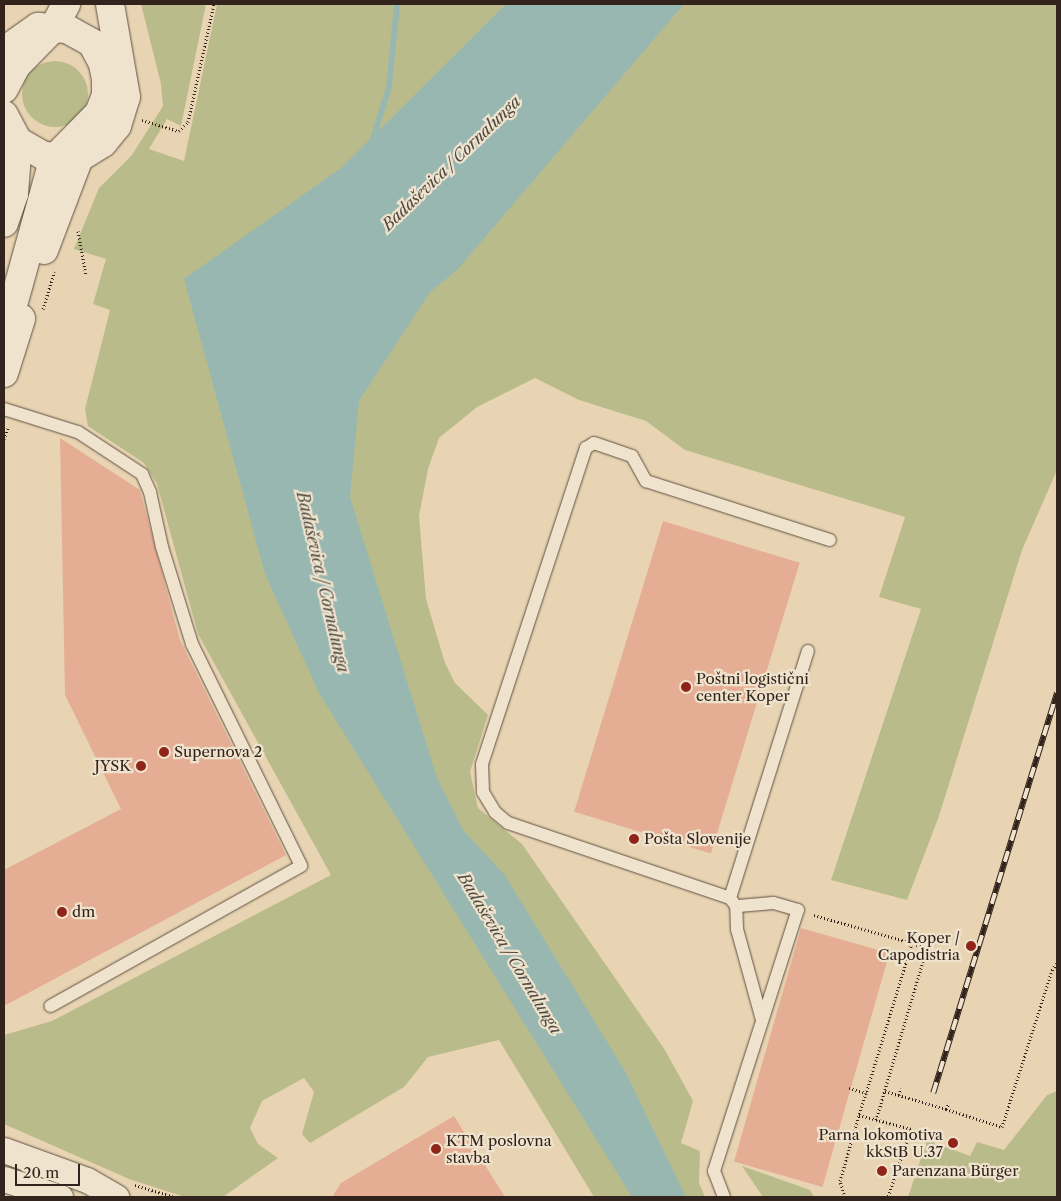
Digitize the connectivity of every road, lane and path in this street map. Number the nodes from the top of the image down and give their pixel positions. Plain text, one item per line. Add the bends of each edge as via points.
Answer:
1 (94, 4) edge
2 (110, 4) edge
3 (214, 4) edge
4 (40, 24) edge
5 (92, 43) junction
6 (4, 51) edge
7 (4, 89) edge
8 (4, 115) edge
9 (139, 120) dead end
10 (18, 142) junction
11 (67, 158) junction
12 (4, 224) edge
13 (77, 229) dead end
14 (86, 275) dead end
15 (4, 337) edge
16 (4, 374) edge
17 (4, 409) edge
18 (830, 540) dead end
19 (808, 651) dead end
20 (733, 902) junction
21 (798, 910) junction
22 (912, 943) junction
23 (1057, 963) edge
24 (50, 1006) dead end
25 (762, 1020) junction
26 (849, 1088) dead end
27 (901, 1088) dead end
28 (885, 1091) junction
29 (866, 1093) junction
30 (899, 1095) junction
31 (949, 1103) dead end
32 (946, 1109) junction
33 (859, 1115) junction
34 (876, 1120) junction
35 (4, 1150) edge
36 (4, 1179) edge
37 (60, 1197) edge
38 (116, 1197) edge
39 (724, 1197) edge
40 (845, 1197) edge
41 (888, 1197) edge

1 - 5 street
2 - 11 street via 113,31 125,76 124,110 117,126 103,143
3 - 9 path via 188,122 179,131
4 - 5 street via 80,35
4 - 6 street
4 - 7 street
5 - 11 street via 103,64 106,95 99,113
8 - 10 street
10 - 11 street via 31,150
10 - 12 street via 14,194
11 - 15 street via 39,202
11 - 16 street via 58,205
13 - 14 path
17 - 24 lane via 78,432 142,474 150,492 162,547 192,644 300,866
18 - 20 lane via 646,481 632,456 594,443 586,448 482,764 484,792 495,812 508,824
19 - 20 lane
20 - 21 lane via 773,904
20 - 25 lane via 737,929
21 - 22 path
21 - 25 lane
22 - 28 path via 927,948
22 - 29 path
23 - 32 path via 1052,970 1002,1127
25 - 39 lane via 714,1172
26 - 29 path
27 - 30 path
28 - 30 path
28 - 34 path
29 - 33 path
30 - 32 path
31 - 32 path
33 - 34 path
33 - 40 path via 840,1181
34 - 41 path via 911,1129
35 - 38 street via 87,1180
36 - 37 street

